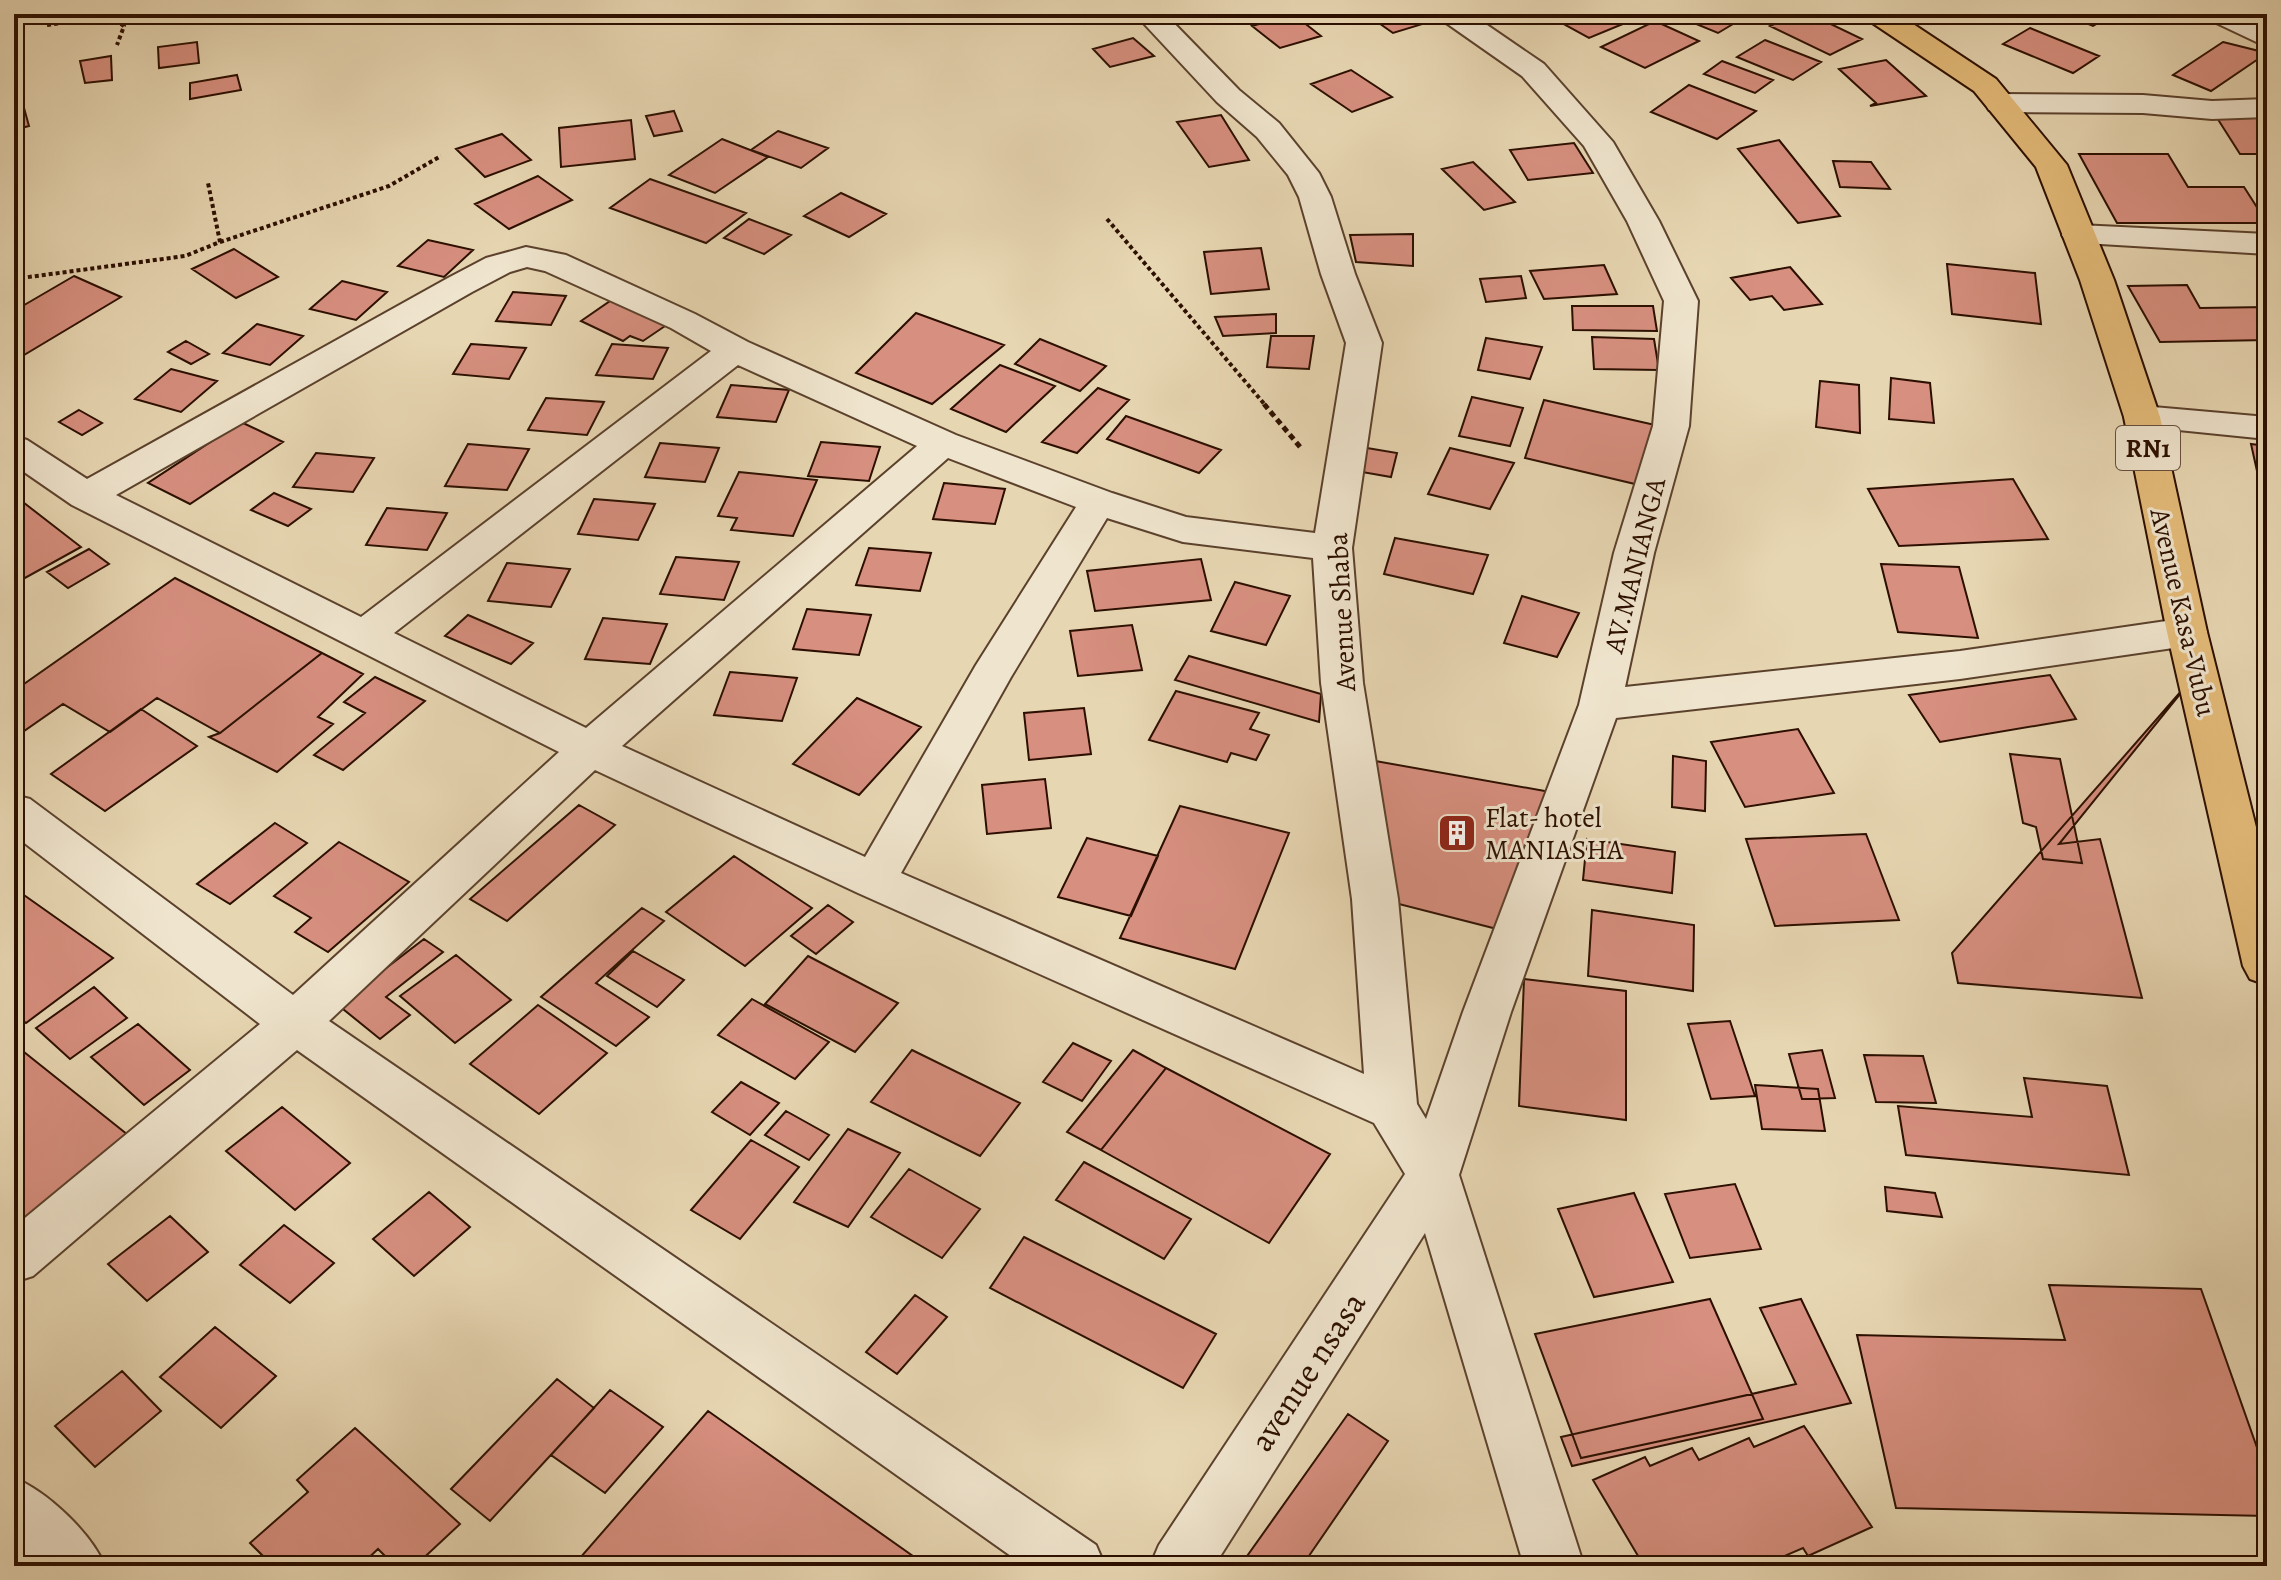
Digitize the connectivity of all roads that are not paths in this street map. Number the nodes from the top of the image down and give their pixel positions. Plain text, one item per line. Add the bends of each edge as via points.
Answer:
1 (1149, 14) edge
2 (1452, 14) edge
3 (1878, 14) edge
4 (2220, 14) edge
5 (2267, 38) edge
6 (2000, 103) junction
7 (2267, 108) edge
8 (2079, 235) junction
9 (2267, 244) edge
10 (735, 350) junction
11 (2142, 417) junction
12 (2267, 428) edge
13 (943, 443) junction
14 (24, 468) edge
15 (86, 496) junction
16 (1098, 502) junction
17 (1332, 548) junction
18 (2187, 632) junction
19 (364, 636) junction
20 (1600, 705) junction
21 (590, 749) junction
22 (14, 811) edge
23 (874, 881) junction
24 (2267, 966) edge
25 (295, 1023) junction
26 (1392, 1108) junction
27 (1433, 1175) junction
28 (14, 1259) edge
29 (14, 1506) edge
30 (75, 1566) edge
31 (1075, 1566) edge
32 (1180, 1566) edge
33 (1554, 1566) edge

1 - 17 street, Avenue Shaba via 1292,156 1315,197 1353,307 1364,343
2 - 20 street, AV.MANIANGA via 1533,70 1597,142 1681,301 1671,426 1634,553
3 - 6 highway, Avenue Kasa-Vubu / RN1 via 1985,85
4 - 5 street
6 - 7 street
6 - 8 highway, Avenue Kasa-Vubu / RN1 via 2051,165
8 - 9 street
8 - 11 highway, Avenue Kasa-Vubu / RN1
10 - 13 street
10 - 15 street via 554,262 526,257 460,285
10 - 19 street
11 - 12 street
11 - 18 highway, Avenue Kasa-Vubu / RN1
13 - 16 street
13 - 21 street
14 - 15 street
15 - 19 street
16 - 17 street via 1183,529
16 - 23 street via 991,675
17 - 26 street, Avenue Shaba via 1342,683 1375,899
18 - 20 street via 1960,665
18 - 24 highway, Avenue Kasa-Vubu / RN1
19 - 21 street
20 - 27 street, AV.MANIANGA
21 - 23 street
21 - 25 street
22 - 25 street
23 - 26 street
25 - 28 street
25 - 31 street
26 - 27 street, Avenue Shaba
27 - 32 street, avenue nsasa
27 - 33 street, Avenue Shaba
29 - 30 street

